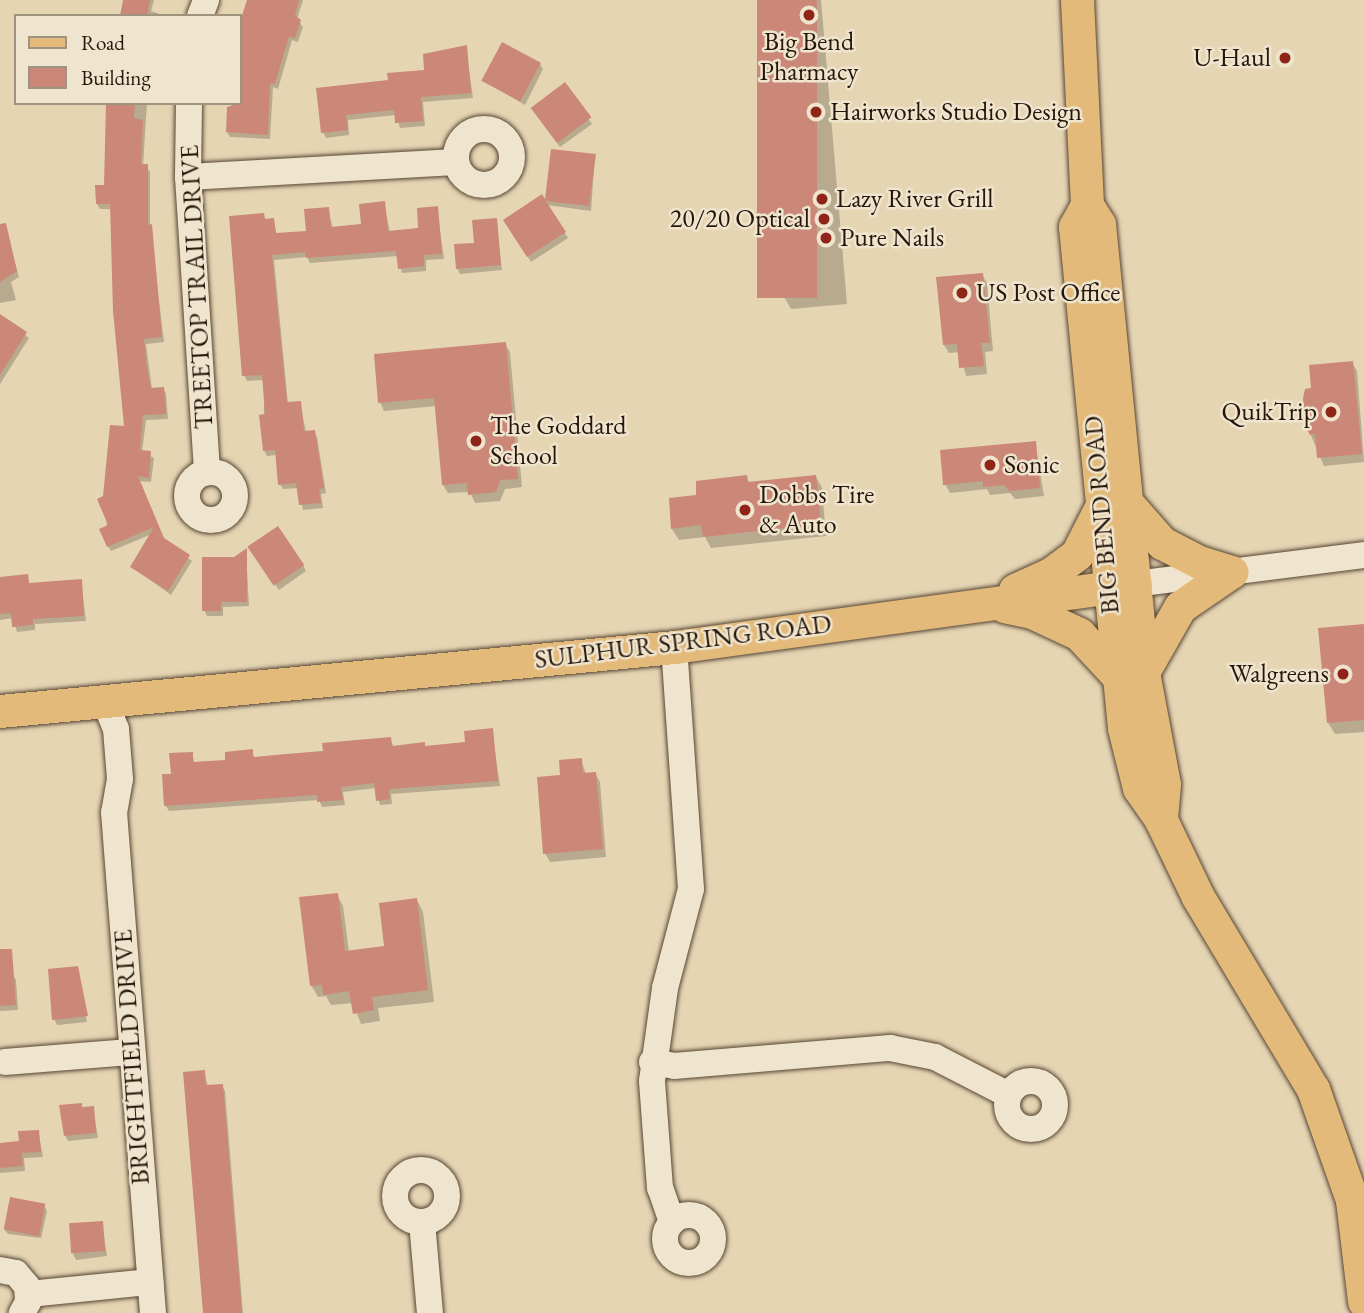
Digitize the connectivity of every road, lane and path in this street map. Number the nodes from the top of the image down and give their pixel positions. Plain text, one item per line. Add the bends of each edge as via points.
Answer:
1 (1077, 0) edge
2 (189, 105) edge
3 (456, 162) dead end
4 (188, 177) junction
5 (207, 472) dead end
6 (1114, 504) junction
7 (1364, 555) edge
8 (1231, 572) junction
9 (1121, 586) junction
10 (988, 603) junction
11 (674, 648) junction
12 (1130, 673) junction
13 (105, 708) junction
14 (0, 711) edge
15 (130, 1052) junction
16 (2, 1062) edge
17 (652, 1062) junction
18 (1009, 1095) dead end
19 (422, 1222) dead end
20 (672, 1222) dead end
21 (0, 1270) edge
22 (150, 1282) junction
23 (1364, 1301) edge
24 (25, 1303) edge
25 (153, 1313) edge
26 (430, 1313) edge

1 - 6 main road, BIG BEND ROAD via 1087,205 1099,224
2 - 4 street, TREETOP TRAIL DRIVE
3 - 4 street
4 - 5 street, TREETOP TRAIL DRIVE
6 - 8 main road via 1163,543
6 - 9 main road, BIG BEND ROAD
6 - 10 main road via 1077,554 1052,573
7 - 8 street, SULPHUR SPRING ROAD
8 - 9 street, SULPHUR SPRING ROAD
8 - 12 main road via 1180,607
9 - 10 main road, SULPHUR SPRING ROAD
9 - 12 main road, BIG BEND ROAD
10 - 11 main road, SULPHUR SPRING ROAD
10 - 12 main road via 1032,612 1079,634
11 - 13 main road, SULPHUR SPRING ROAD
11 - 17 street via 691,879
12 - 23 main road, BIG BEND ROAD via 1139,788 1161,820 1198,897 1313,1088 1352,1200
13 - 14 main road, SULPHUR SPRING ROAD
13 - 15 street, BRIGHTFIELD DRIVE via 116,729 120,779 114,800
15 - 16 street
15 - 22 street, BRIGHTFIELD DRIVE
17 - 18 street via 674,1066 890,1048 935,1057
17 - 20 street via 660,1188
19 - 26 street
21 - 24 street via 16,1273
22 - 24 street
22 - 25 street, BRIGHTFIELD DRIVE

